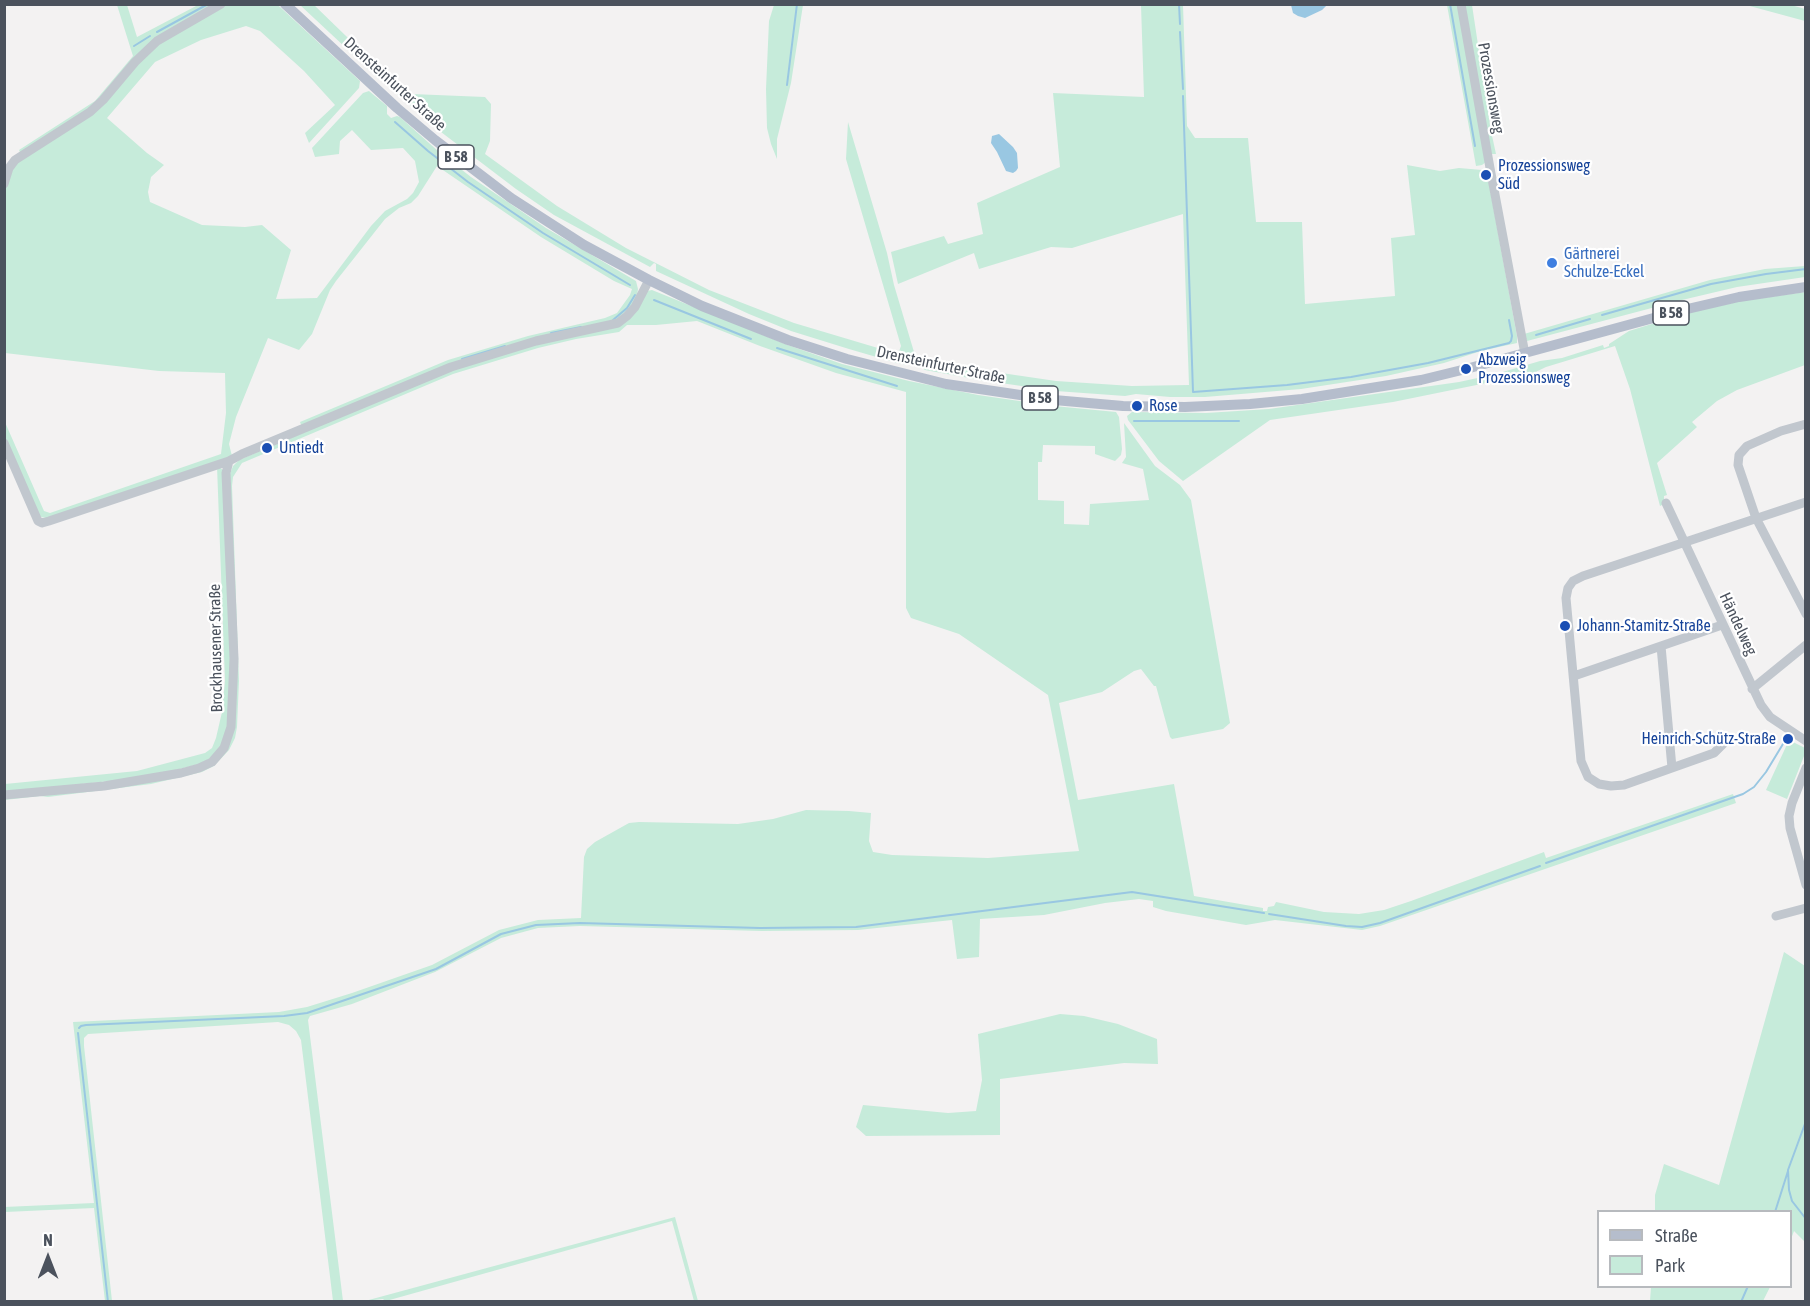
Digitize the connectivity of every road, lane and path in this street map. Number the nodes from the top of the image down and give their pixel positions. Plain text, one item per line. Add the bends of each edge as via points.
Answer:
1 (221, 4) edge
2 (285, 4) edge
3 (1461, 4) edge
4 (4, 184) edge
5 (649, 280) junction
6 (1800, 288) edge
7 (1525, 354) junction
8 (1806, 424) edge
9 (4, 443) edge
10 (229, 461) junction
11 (1806, 502) edge
12 (1666, 503) dead end
13 (1756, 518) junction
14 (1684, 542) junction
15 (1806, 614) edge
16 (1722, 625) junction
17 (1806, 645) edge
18 (1660, 646) junction
19 (1574, 676) junction
20 (1752, 689) junction
21 (1726, 741) dead end
22 (1806, 741) edge
23 (1672, 768) junction
24 (1806, 768) edge
25 (4, 795) edge
26 (1806, 885) edge
27 (1806, 908) edge
28 (1776, 916) dead end

1 - 4 street via 157,41 90,112 15,160
2 - 5 main road, Drensteinfurter Straße / B 58 via 397,108 474,171 584,245
3 - 7 street, Prozessionsweg
5 - 7 main road, Drensteinfurter Straße / B 58 via 746,324 847,359 946,384 1054,400 1150,407 1302,399 1388,386
5 - 10 street via 634,307 618,322 536,341 451,368
6 - 7 main road, Drensteinfurter Straße / B 58 via 1683,309
8 - 13 street via 1747,446 1739,455 1738,465
9 - 10 street via 42,523
10 - 25 street, Brockhausener Straße via 226,473 234,659 231,727 224,748 212,762 171,775
11 - 13 street
12 - 14 street, Händelweg
13 - 14 street
13 - 15 street
14 - 16 street, Händelweg
14 - 19 street via 1573,581 1566,598
16 - 18 street
16 - 20 street, Händelweg
17 - 20 street
18 - 19 street
18 - 23 street
19 - 23 street via 1581,762 1588,777 1599,784 1624,785
20 - 22 street, Händelweg via 1770,717
21 - 23 street via 1714,753
24 - 26 street via 1789,822
27 - 28 street

